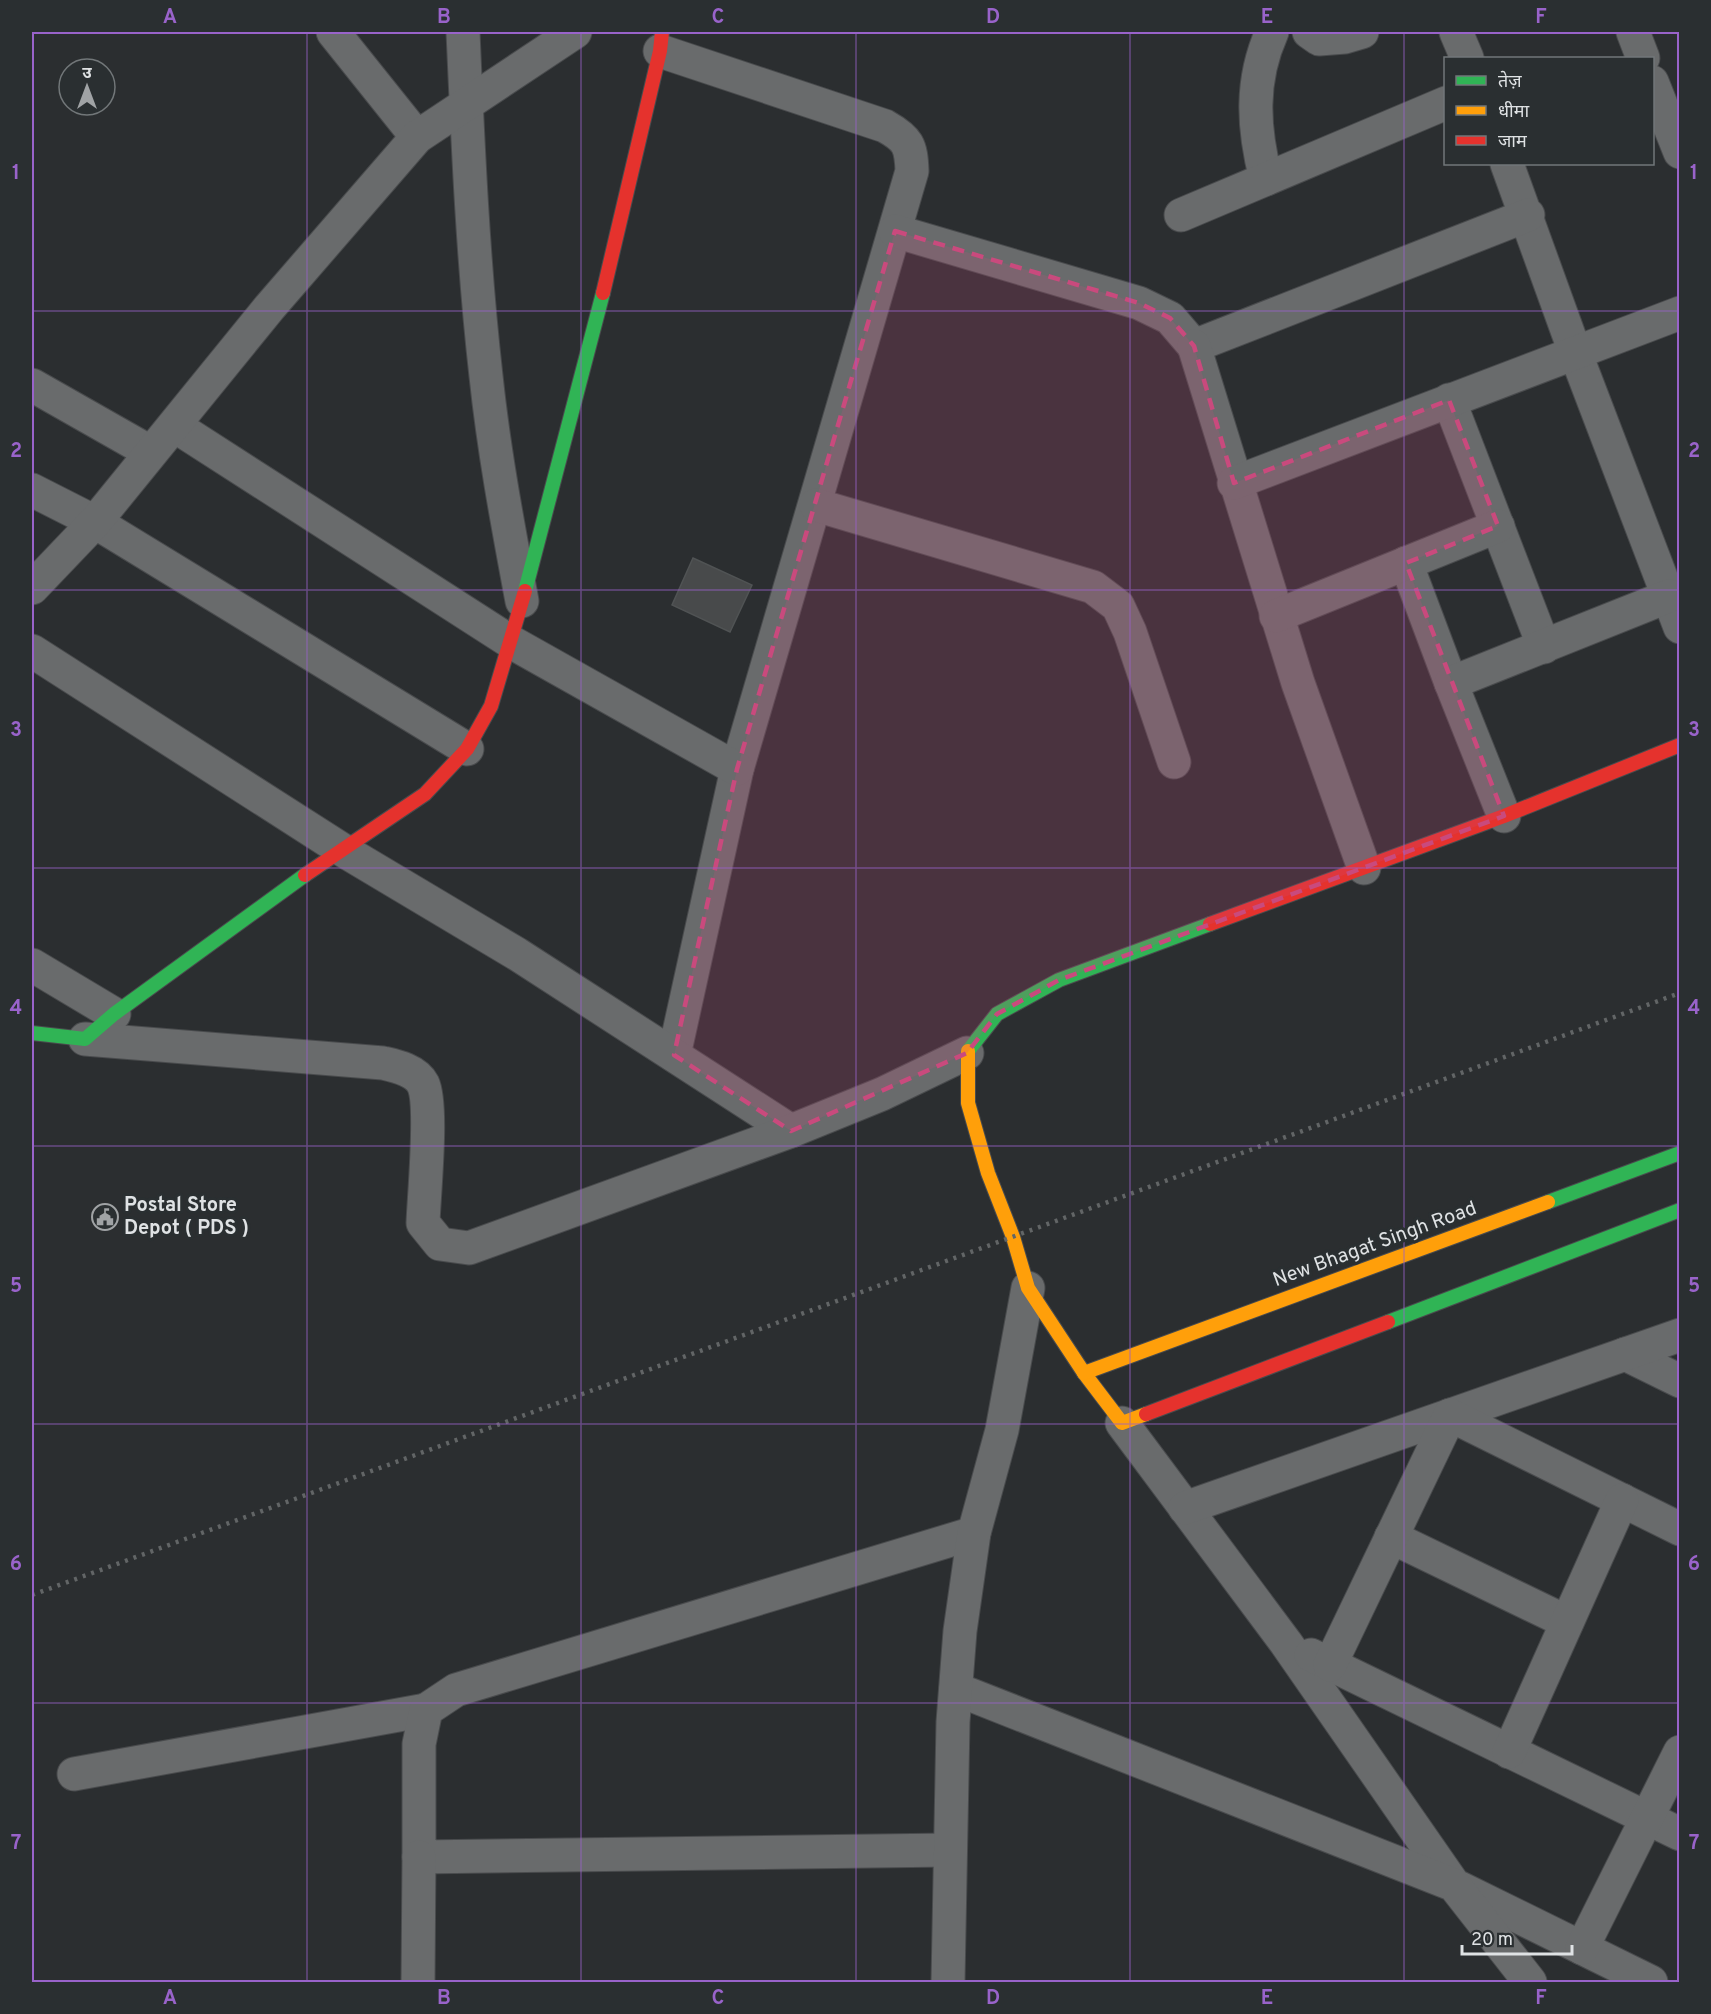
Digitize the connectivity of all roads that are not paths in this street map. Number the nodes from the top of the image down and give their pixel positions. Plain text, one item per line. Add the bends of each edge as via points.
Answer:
1 (333, 32) edge
2 (463, 32) edge
3 (575, 32) edge
4 (1272, 32) edge
5 (1309, 32) edge
6 (1362, 32) edge
7 (1456, 32) edge
8 (1633, 32) edge
9 (661, 41) edge
10 (1467, 57) edge
11 (1643, 57) edge
12 (1654, 84) edge
13 (1444, 104) edge
14 (466, 106) junction
15 (417, 137) junction
16 (1678, 141) edge
17 (1508, 165) edge
18 (1266, 179) junction
19 (1181, 215) dead end
20 (1528, 216) junction
21 (895, 231) junction
22 (1680, 313) edge
23 (1194, 346) junction
24 (1575, 352) junction
25 (32, 385) edge
26 (1449, 400) junction
27 (175, 426) junction
28 (150, 453) junction
29 (1234, 483) junction
30 (32, 490) edge
31 (816, 505) junction
32 (95, 522) junction
33 (1498, 526) junction
34 (1406, 563) junction
35 (32, 588) edge
36 (1669, 596) junction
37 (522, 601) junction
38 (1276, 616) junction
39 (1680, 627) edge
40 (511, 642) junction
41 (1544, 647) junction
42 (32, 651) edge
43 (1451, 683) junction
44 (1680, 745) edge
45 (467, 749) junction
46 (1174, 762) dead end
47 (737, 769) junction
48 (1504, 816) junction
49 (341, 849) junction
50 (1364, 868) junction
51 (32, 964) edge
52 (114, 1014) junction
53 (32, 1033) edge
54 (85, 1039) junction
55 (967, 1053) junction
56 (674, 1055) junction
57 (791, 1131) junction
58 (1680, 1153) edge
59 (1680, 1210) edge
60 (1028, 1288) junction
61 (1680, 1335) edge
62 (1625, 1354) junction
63 (1084, 1373) junction
64 (1680, 1381) edge
65 (1450, 1415) junction
66 (1122, 1424) junction
67 (1622, 1500) junction
68 (1185, 1508) junction
69 (1680, 1529) edge
70 (974, 1533) junction
71 (1391, 1538) junction
72 (1567, 1622) junction
73 (1286, 1643) junction
74 (1330, 1665) junction
75 (956, 1689) junction
76 (426, 1710) junction
77 (1509, 1752) junction
78 (1680, 1752) edge
79 (74, 1774) dead end
80 (1646, 1819) junction
81 (1680, 1834) edge
82 (949, 1850) junction
83 (419, 1857) junction
84 (1454, 1885) junction
85 (1582, 1948) junction
86 (418, 1983) edge
87 (948, 1983) edge
88 (1530, 1983) edge
89 (1651, 1983) edge

1 - 15 street
2 - 14 street
3 - 14 street
4 - 18 street via 1256,93 1256,138
5 - 6 street via 1319,39
7 - 10 street
8 - 11 street
9 - 21 street via 901,135 911,150 912,171
9 - 37 street via 589,352
12 - 16 street
13 - 18 street
14 - 15 street
14 - 37 street via 486,375 502,499
15 - 27 street via 269,308
17 - 20 street
18 - 19 street
20 - 23 street
20 - 24 street
21 - 23 street via 1139,303 1170,318
21 - 31 street
22 - 24 street
23 - 29 street
24 - 26 street
24 - 36 street
25 - 28 street
26 - 29 street
26 - 33 street
27 - 28 street
27 - 40 street
28 - 32 street
29 - 38 street
30 - 32 street
31 - 46 street via 1093,587 1118,606 1126,623
31 - 47 street
32 - 35 street
32 - 45 street
33 - 34 street
33 - 41 street
34 - 38 street
34 - 43 street
36 - 39 street
36 - 41 street
37 - 40 street
38 - 50 street
40 - 45 street via 491,706
40 - 47 street
41 - 43 street
42 - 49 street
43 - 48 street
44 - 48 street
45 - 49 street via 425,794
47 - 56 street
48 - 50 street
49 - 52 street
49 - 56 street via 517,954
50 - 55 street via 1059,980 997,1014
51 - 52 street
52 - 54 street
53 - 54 street
54 - 57 street via 383,1063 404,1068 422,1082 428,1104 423,1223 440,1244 469,1248
55 - 57 street via 882,1094
55 - 60 street via 968,1103 987,1173
56 - 57 street
58 - 63 street, New Bhagat Singh Road
59 - 66 street
60 - 63 street
60 - 70 street via 1002,1430
61 - 62 street
62 - 64 street
62 - 65 street
63 - 66 street
65 - 67 street
65 - 68 street
65 - 71 street
66 - 68 street
67 - 69 street
67 - 72 street
68 - 73 street
70 - 75 street
70 - 76 street via 456,1690
71 - 72 street
71 - 74 street
72 - 77 street
73 - 74 street
73 - 84 street
74 - 77 street
75 - 82 street
75 - 84 street
76 - 79 street
76 - 83 street via 419,1743
77 - 80 street
78 - 80 street
80 - 81 street
80 - 85 street
82 - 83 street
82 - 87 street
83 - 86 street
84 - 85 street
84 - 88 street
85 - 89 street

